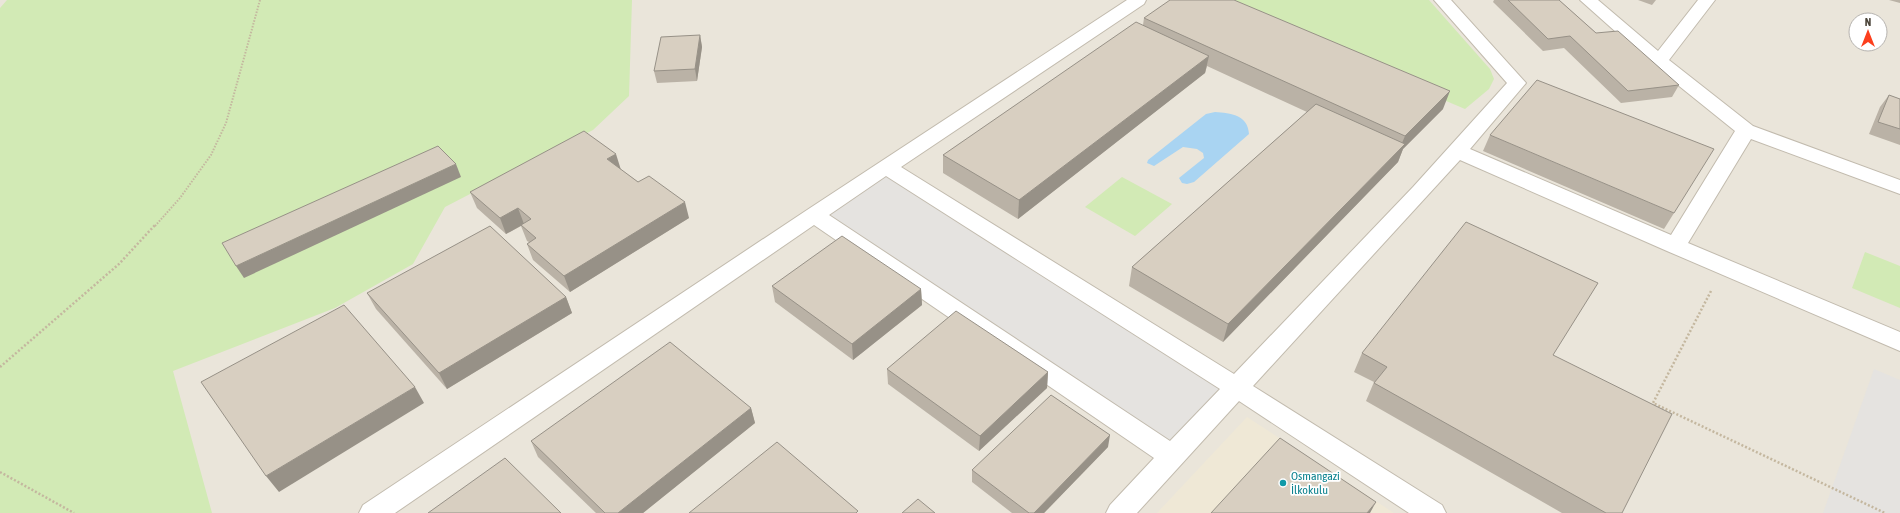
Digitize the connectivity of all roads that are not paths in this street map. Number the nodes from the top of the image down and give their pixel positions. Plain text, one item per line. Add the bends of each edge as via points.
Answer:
1 (1138, 0) edge
2 (1442, 0) edge
3 (1588, 0) edge
4 (1707, 0) edge
5 (1659, 61) junction
6 (1746, 130) junction
7 (1458, 151) junction
8 (886, 167) junction
9 (1900, 187) edge
10 (814, 215) junction
11 (1675, 246) junction
12 (1900, 342) edge
13 (1236, 387) junction
14 (1172, 456) junction
15 (373, 513) edge
16 (1120, 513) edge
17 (1432, 513) edge

1 - 8 street
2 - 7 street via 1516,83
3 - 5 street
4 - 5 street
5 - 6 street
6 - 9 street
6 - 11 street
7 - 11 street
7 - 13 street
8 - 10 street
8 - 13 street
10 - 14 street
10 - 15 street
11 - 12 street
13 - 14 street
13 - 17 street
14 - 16 street

